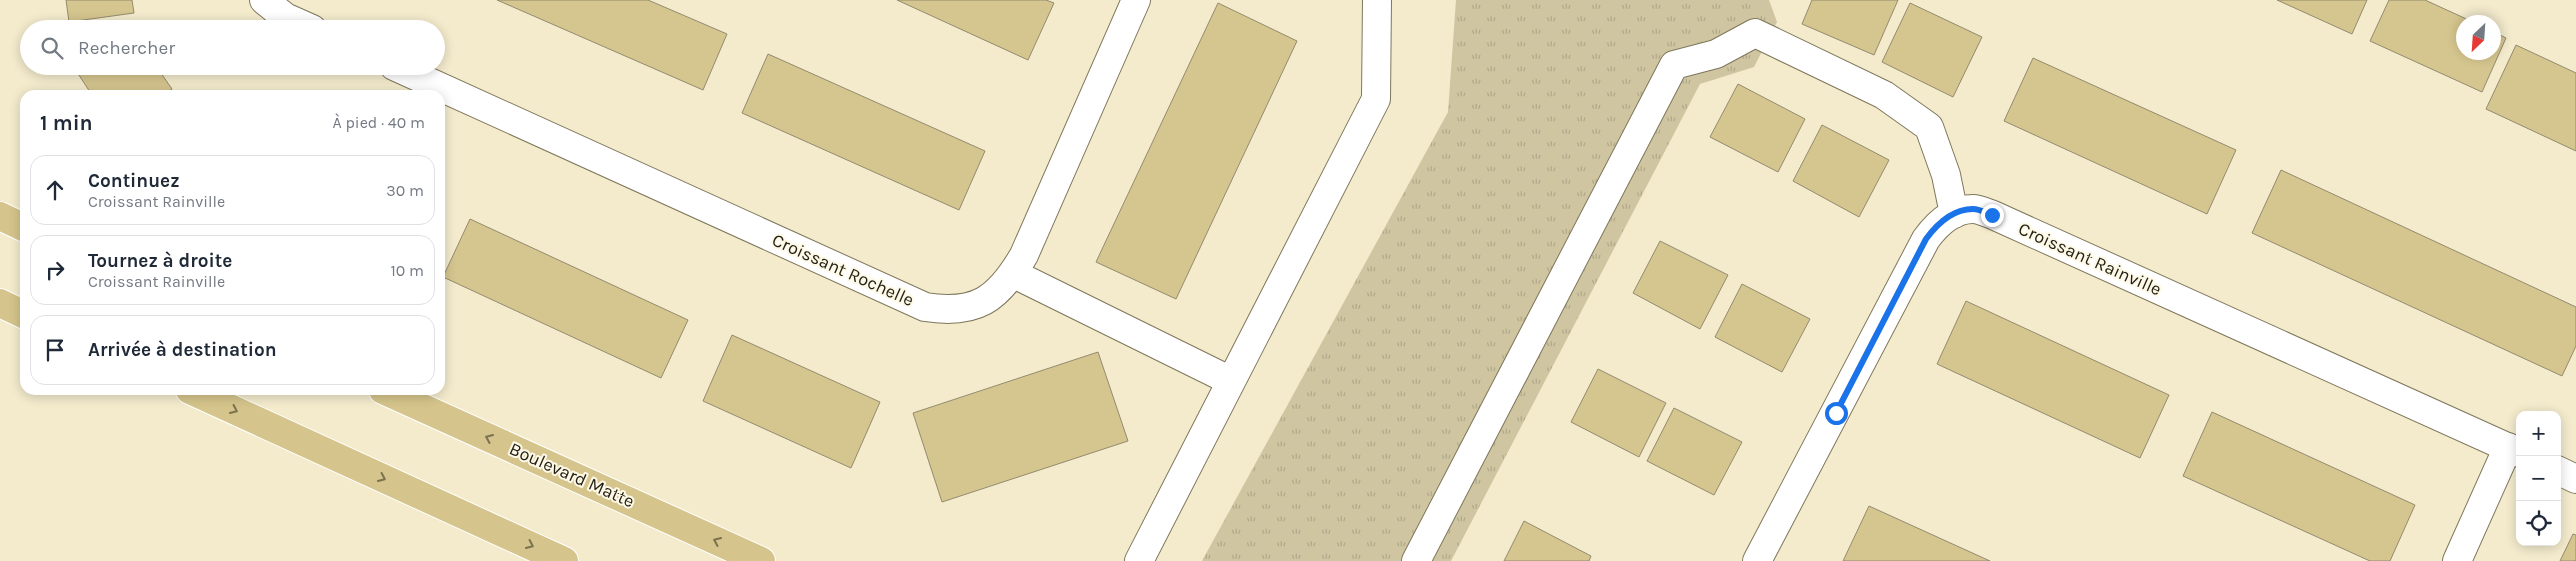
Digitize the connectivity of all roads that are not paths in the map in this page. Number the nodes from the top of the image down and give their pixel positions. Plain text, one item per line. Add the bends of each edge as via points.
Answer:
1 (264, 0) edge
2 (1136, 0) edge
3 (1377, 0) edge
4 (293, 20) edge
5 (414, 75) edge
6 (1954, 214) junction
7 (0, 216) edge
8 (20, 226) edge
9 (1014, 274) junction
10 (0, 303) edge
11 (20, 313) edge
12 (1231, 381) junction
13 (201, 395) edge
14 (394, 395) edge
15 (2514, 450) edge
16 (2561, 472) edge
17 (2576, 479) edge
18 (564, 561) edge
19 (761, 561) edge
20 (1139, 561) edge
21 (1416, 561) edge
22 (1757, 561) edge
23 (2457, 561) edge

1 - 4 street
2 - 9 street, Croissant Rochelle
3 - 12 street via 1376,99
5 - 9 street, Croissant Rochelle via 924,307 949,311 974,307
6 - 15 street, Croissant Rainville via 1973,209 1992,215
6 - 21 street via 1946,175 1929,126 1884,95 1755,33 1716,54 1674,64
6 - 22 street, Croissant Rainville via 1938,222 1926,239
7 - 8 main road
9 - 12 street
10 - 11 main road
12 - 20 street
13 -> 18 main road
19 -> 14 main road, Boulevard Matte
15 - 23 street, Croissant Rainville
16 - 17 street

